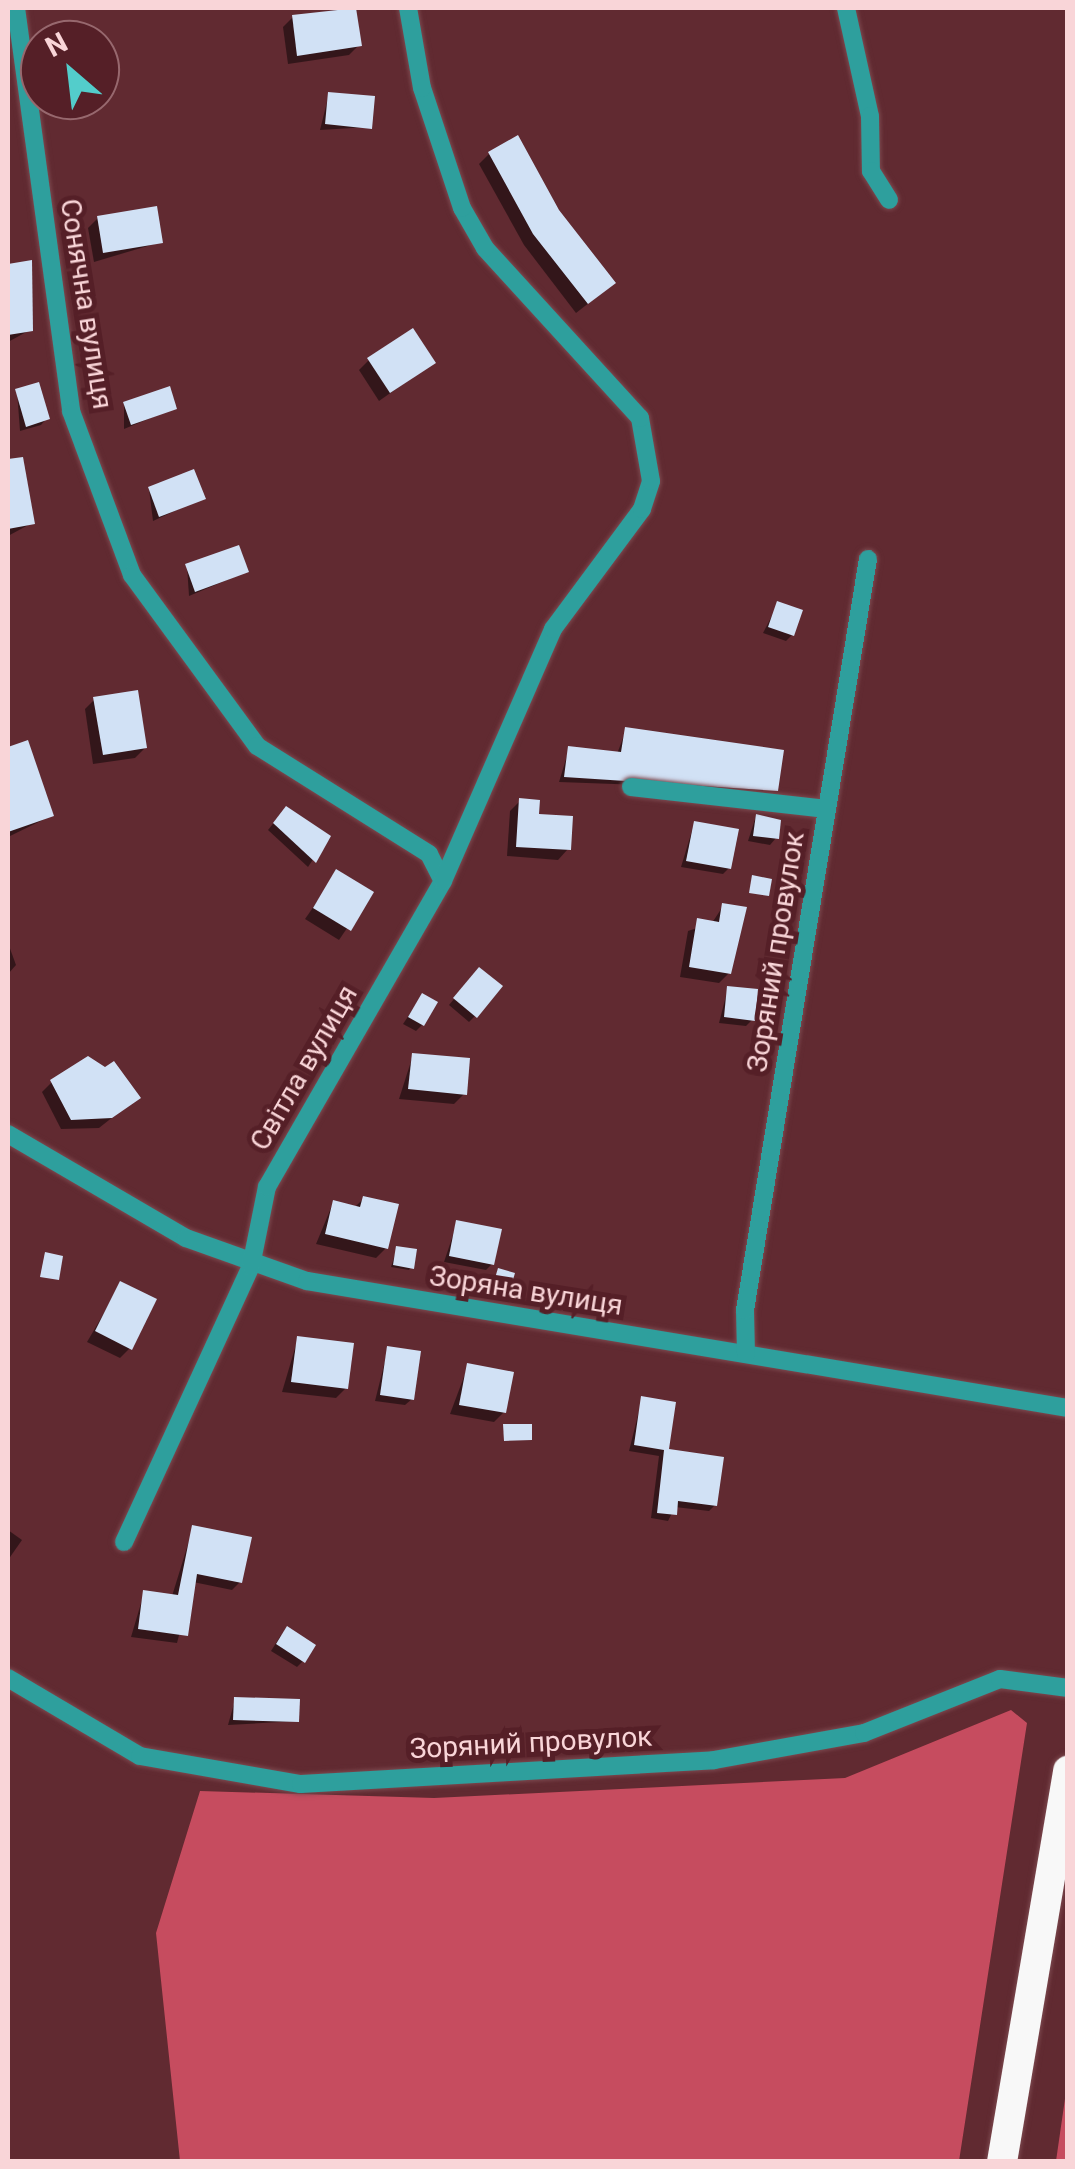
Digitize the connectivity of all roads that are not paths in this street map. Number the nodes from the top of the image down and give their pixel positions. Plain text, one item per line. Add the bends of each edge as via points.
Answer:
1 (16, 8) edge
2 (408, 8) edge
3 (846, 8) edge
4 (889, 200) dead end
5 (868, 559) dead end
6 (631, 787) dead end
7 (827, 809) junction
8 (442, 880) junction
9 (8, 1134) edge
10 (251, 1266) junction
11 (746, 1354) junction
12 (1068, 1408) edge
13 (124, 1542) dead end
14 (8, 1678) edge
15 (1068, 1688) edge
16 (1068, 1771) edge
17 (1002, 2162) edge

1 - 8 street, Сонячна вулиця via 71,411 132,574 256,746 429,854
2 - 8 street, Світла вулиця via 444,165 470,222 640,418 652,455 642,509 552,629
3 - 4 street via 870,116 870,171
5 - 7 street, Зоряний провулок
6 - 7 street
7 - 11 street, Зоряний провулок via 745,1310
8 - 10 street, Світла вулиця via 267,1188
9 - 10 street, Зоряна вулиця
10 - 11 street, Зоряна вулиця
10 - 13 street, Світла вулиця
11 - 12 street, Зоряна вулиця
14 - 15 street, Зоряний провулок via 140,1756 302,1784 714,1760 864,1733 1000,1679
16 - 17 highway

